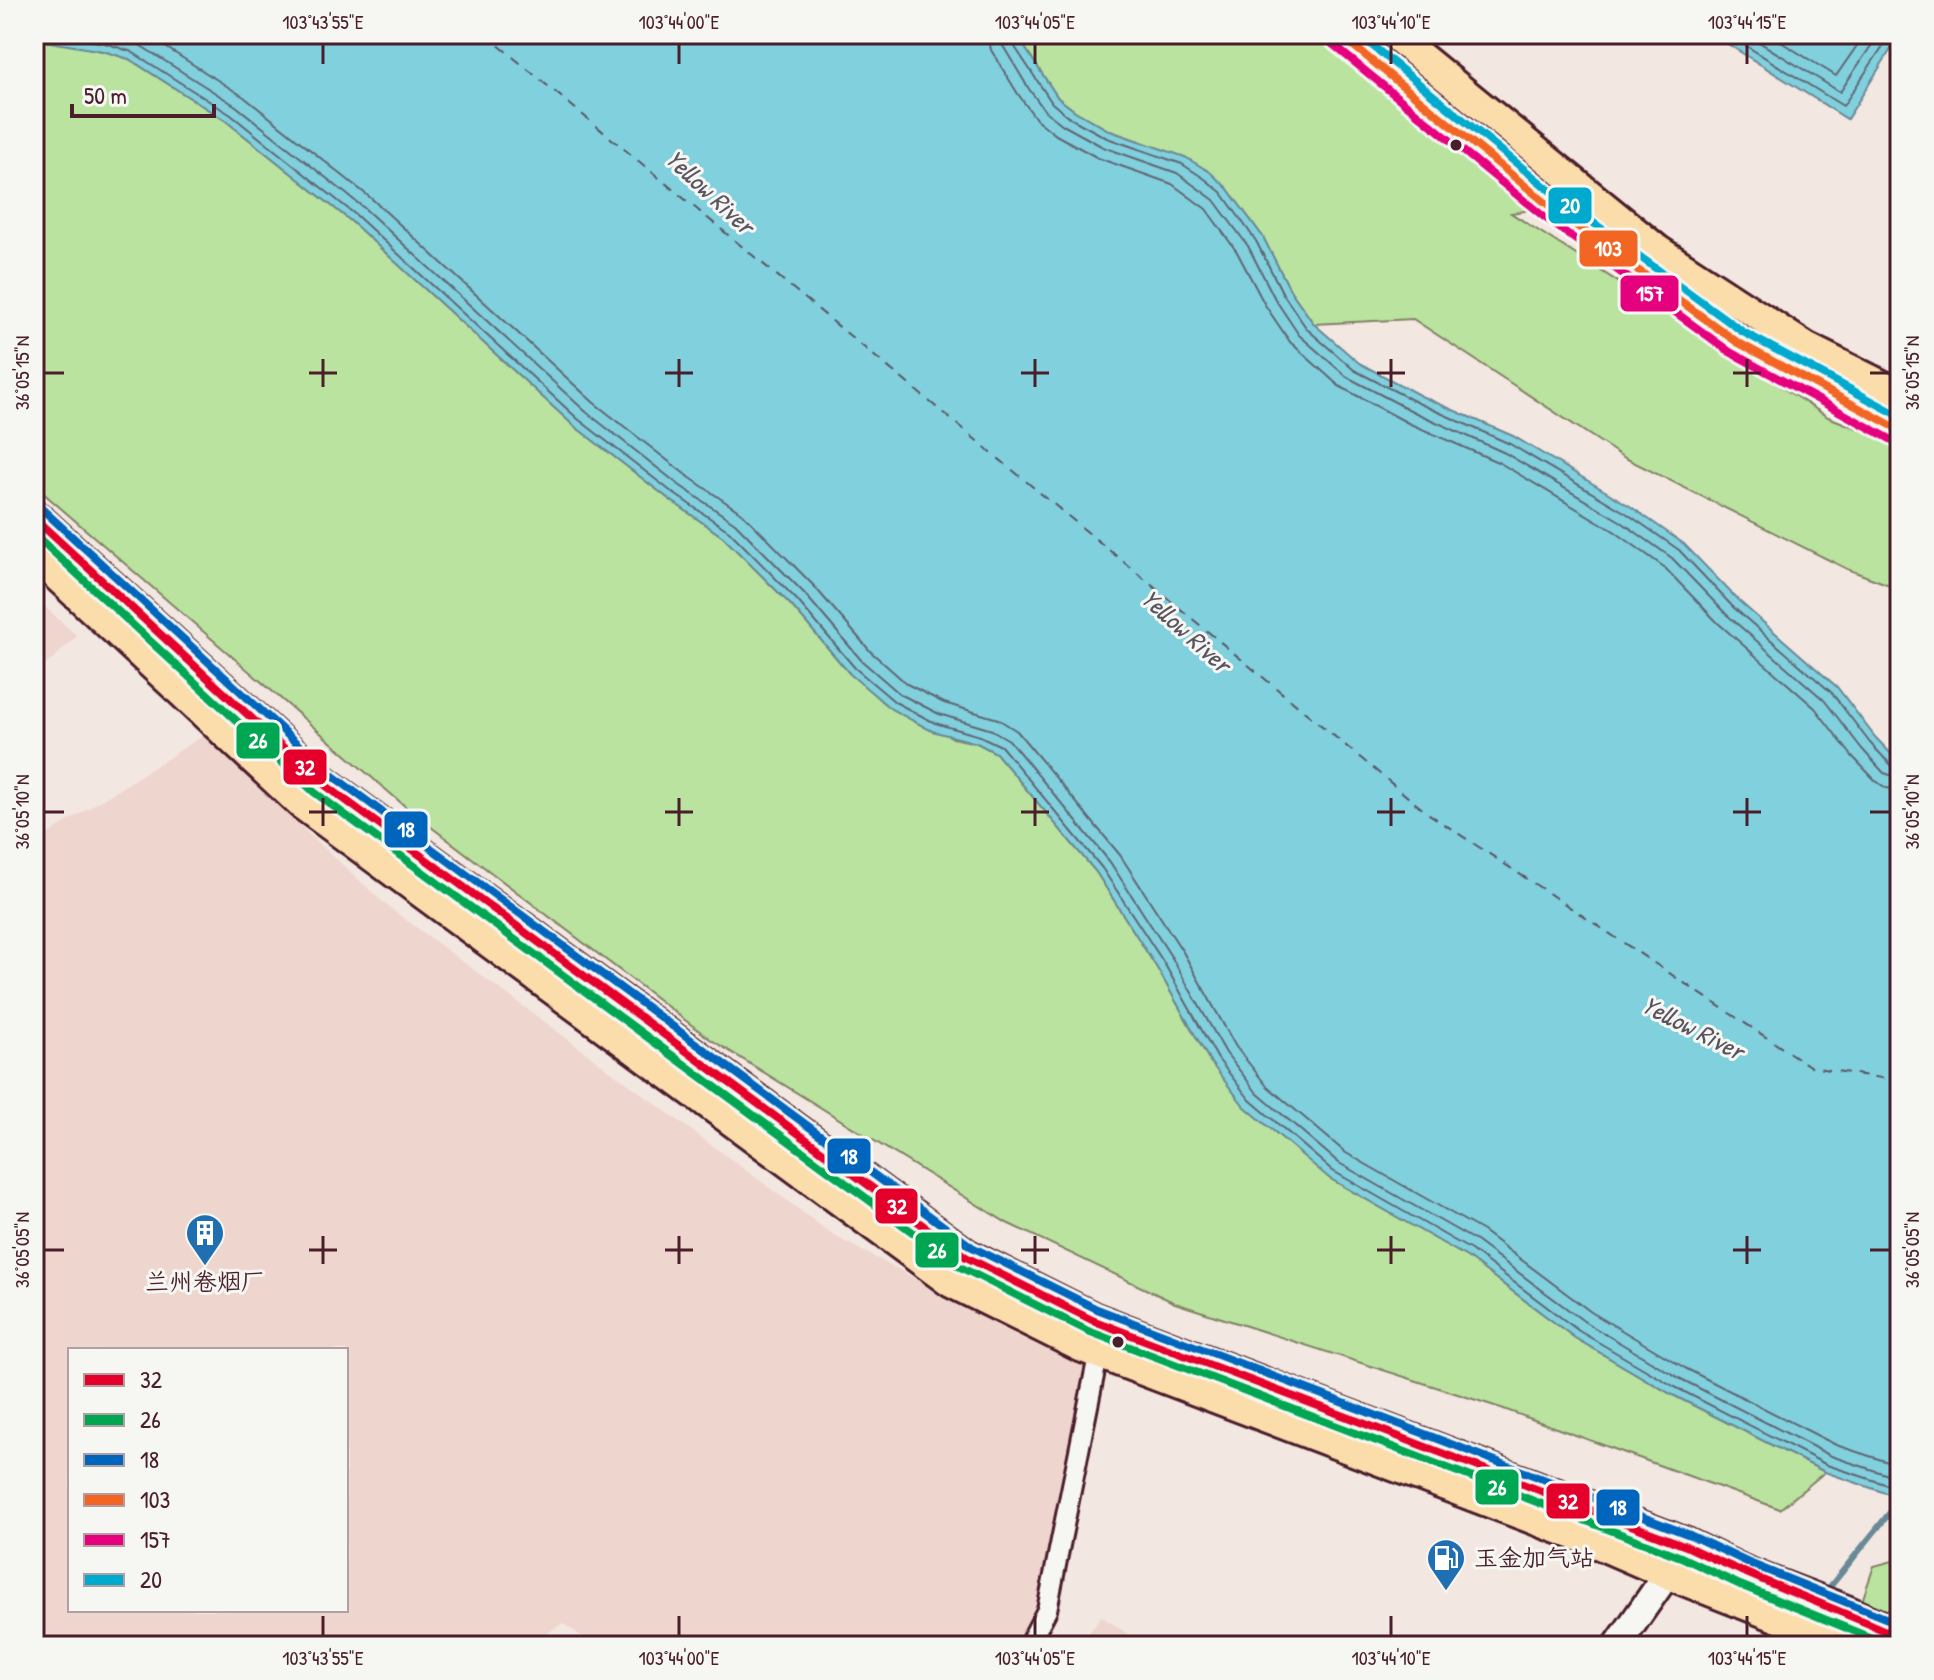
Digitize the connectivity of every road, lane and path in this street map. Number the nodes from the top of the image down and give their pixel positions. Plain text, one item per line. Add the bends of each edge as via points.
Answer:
1 (1339, 34) edge
2 (1393, 34) edge
3 (1900, 394) edge
4 (1900, 430) edge
5 (34, 518) edge
6 (34, 551) edge
7 (1099, 1351) junction
8 (1678, 1559) junction
9 (1848, 1633) edge
10 (1900, 1637) edge
11 (1028, 1646) edge
12 (1617, 1646) edge
13 (1894, 1646) edge

1 - 4 main road via 1551,207 1737,342
2 - 3 main road via 1658,250 1806,347
5 - 8 highway via 321,782 966,1257 1092,1320
6 - 7 highway via 303,802 952,1280
7 - 8 highway via 1593,1539
7 - 11 street via 1047,1610
8 - 9 highway
8 - 12 main road
9 - 10 highway
10 - 13 main road

